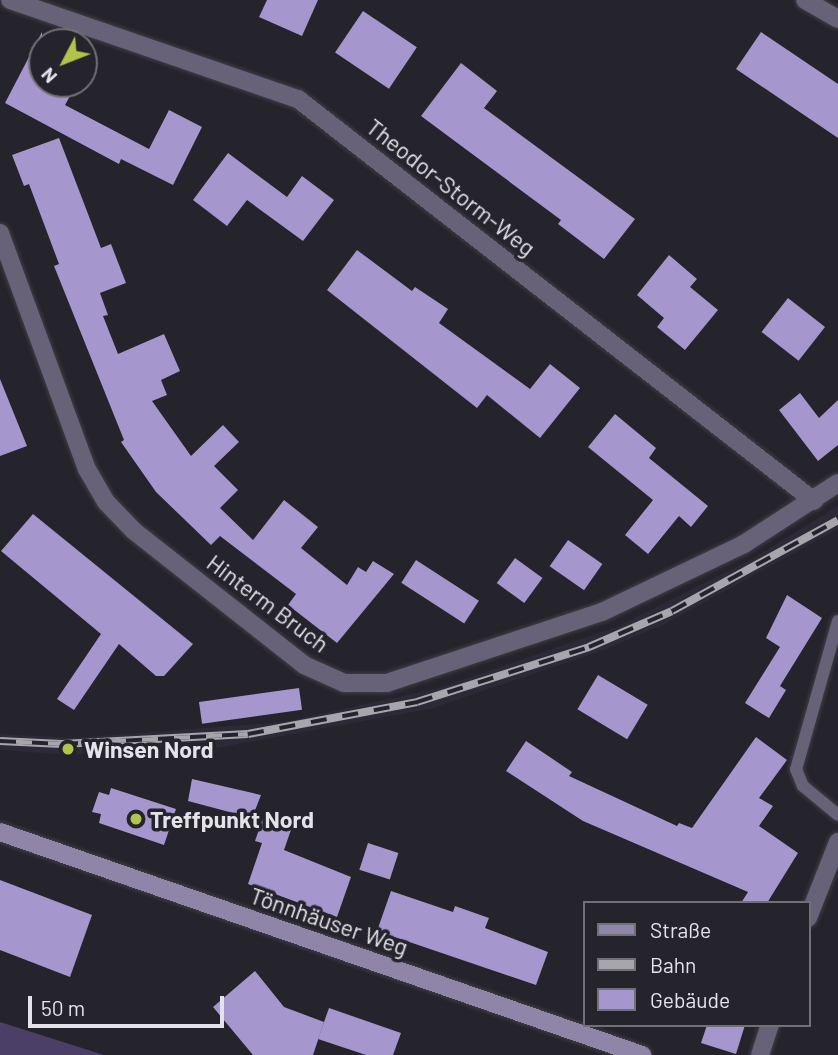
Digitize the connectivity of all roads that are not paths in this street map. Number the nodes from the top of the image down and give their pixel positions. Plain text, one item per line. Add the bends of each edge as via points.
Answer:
1 (10, 0) edge
2 (805, 0) edge
3 (838, 19) edge
4 (0, 233) edge
5 (838, 483) edge
6 (814, 501) junction
7 (838, 621) edge
8 (838, 815) edge
9 (0, 832) edge
10 (838, 842) edge
11 (810, 913) edge
12 (769, 1027) edge
13 (642, 1055) edge
14 (760, 1055) edge

1 - 6 street, Theodor-Storm-Weg via 298,99
2 - 3 street
4 - 6 street, Hinterm Bruch via 87,469 106,502 134,531 304,665 344,683 387,683 602,612 671,583
5 - 6 street, Hinterm Bruch
7 - 8 lane via 796,769 803,786
9 - 13 main road, Tönnhäuser Weg
10 - 11 street
12 - 14 street

